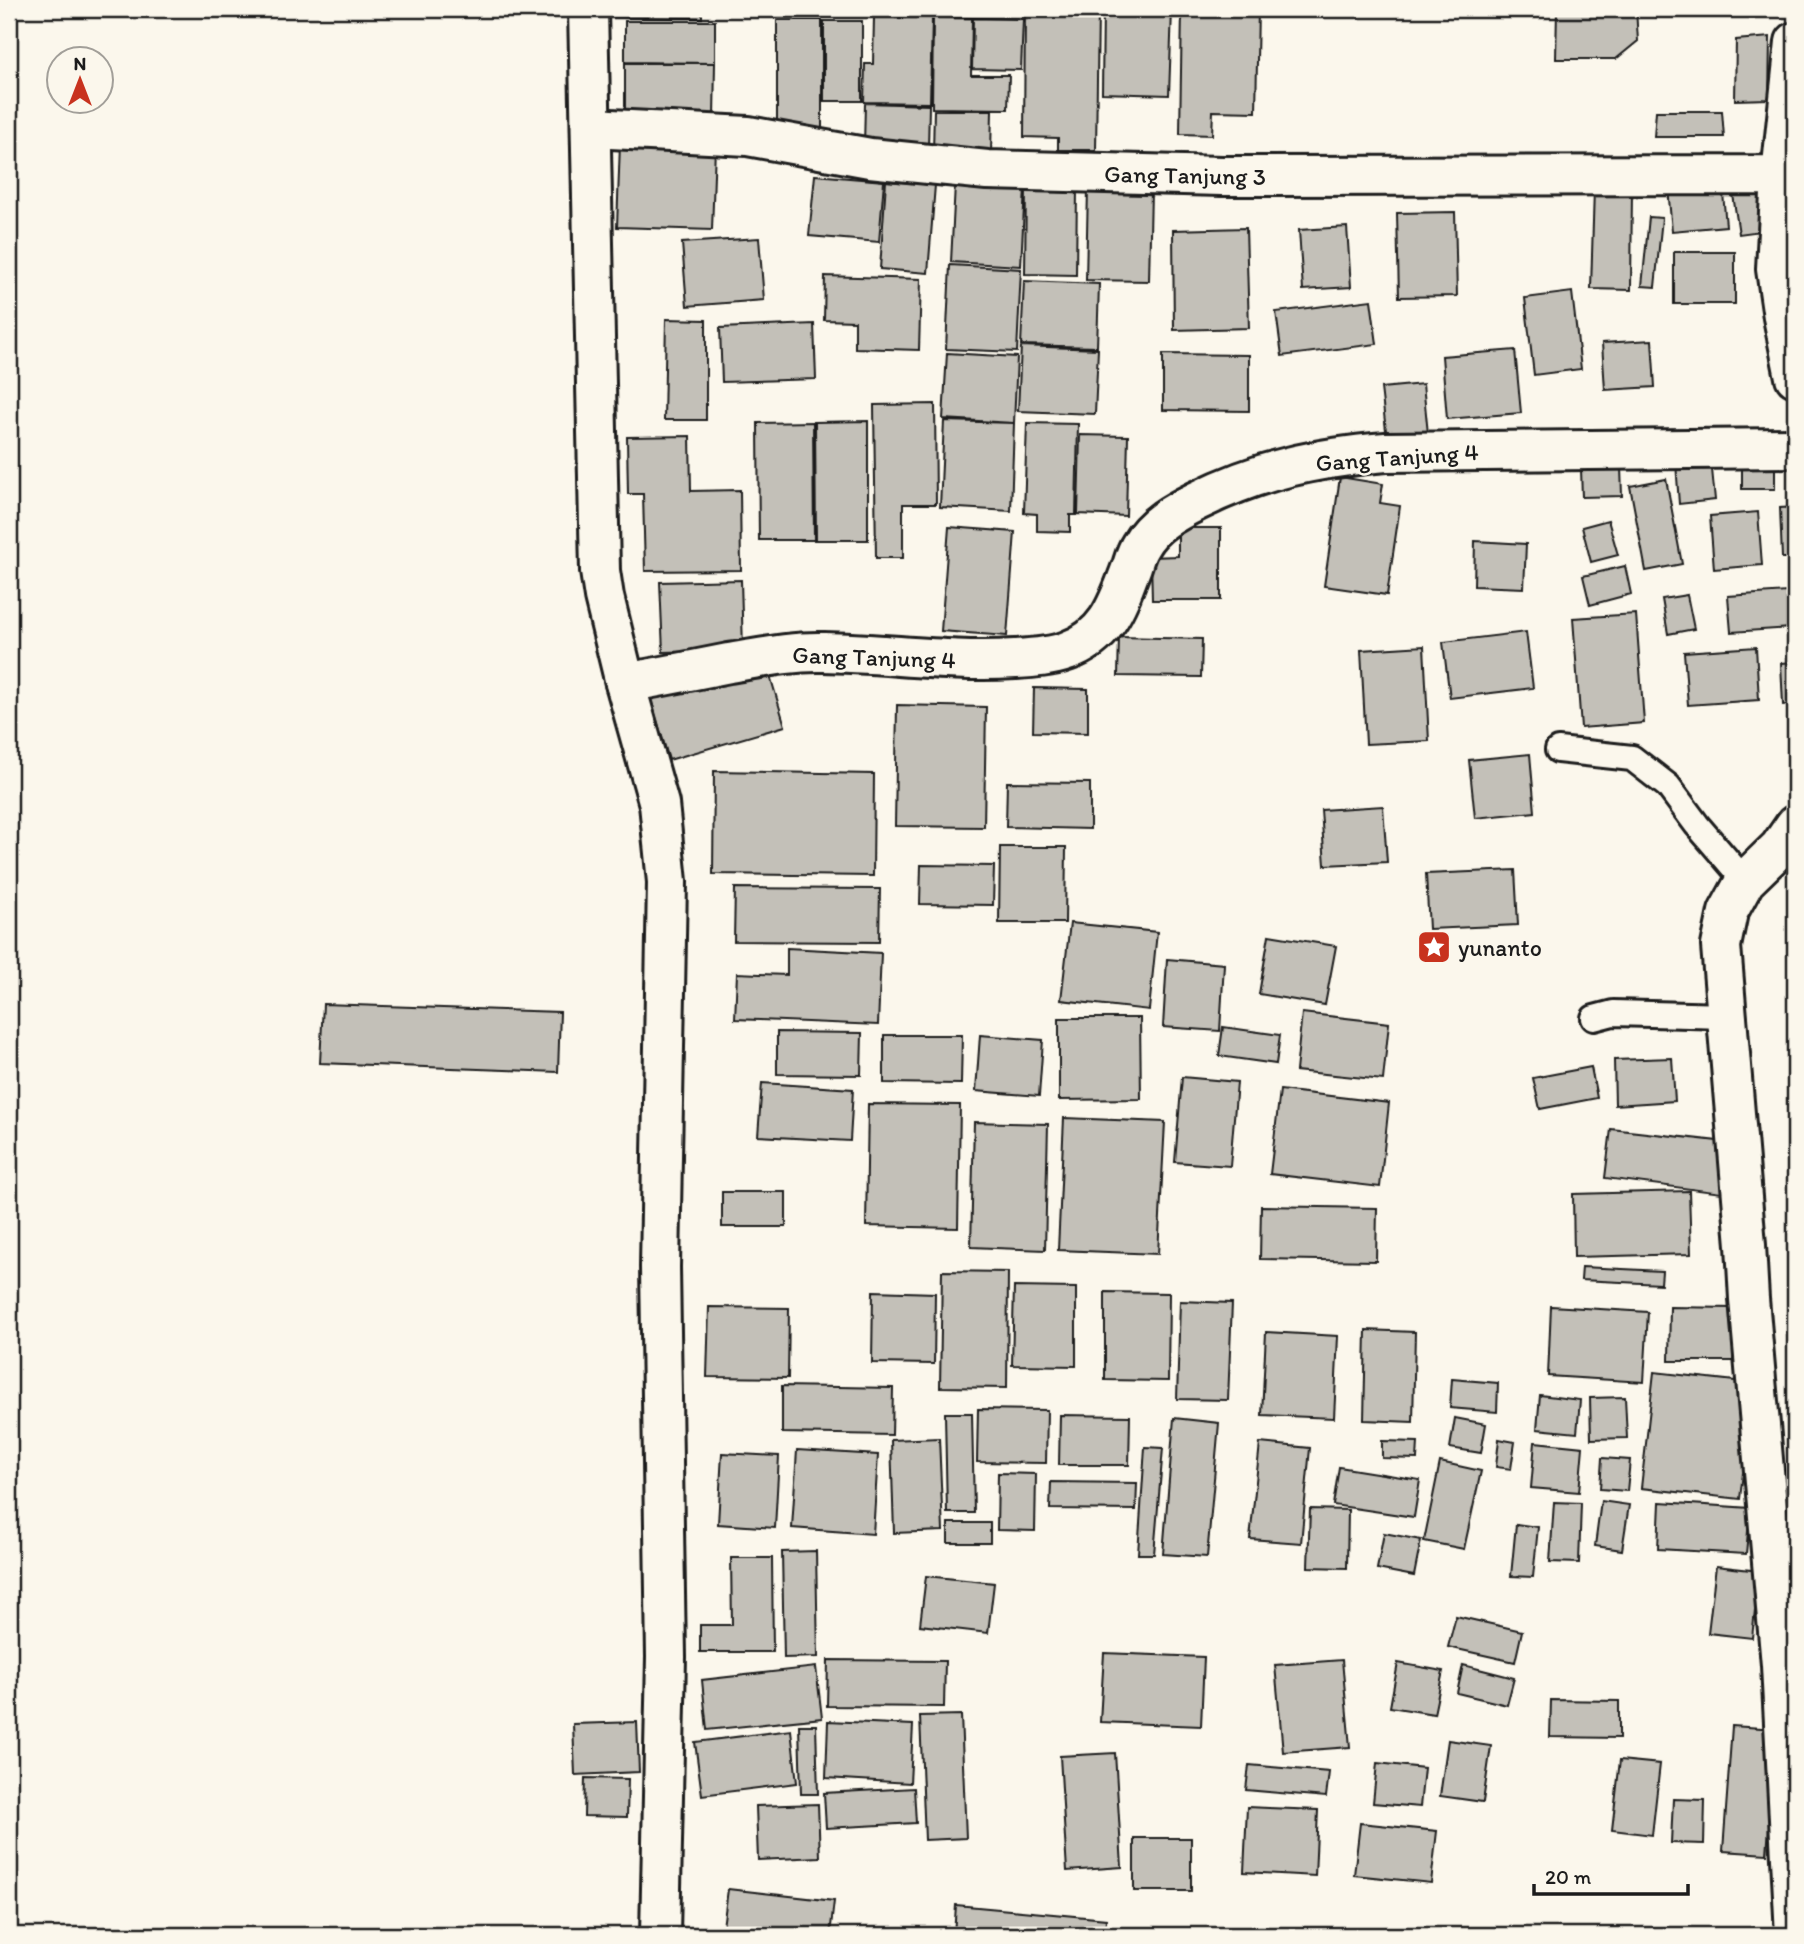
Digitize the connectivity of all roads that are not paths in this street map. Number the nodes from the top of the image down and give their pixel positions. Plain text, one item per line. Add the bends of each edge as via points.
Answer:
1 (588, 9) edge
2 (1795, 42) edge
3 (591, 128) junction
4 (1782, 175) junction
5 (1795, 377) edge
6 (1795, 448) edge
7 (625, 683) junction
8 (1558, 750) dead end
9 (1795, 825) edge
10 (1745, 881) junction
11 (1727, 1016) junction
12 (1594, 1017) dead end
13 (660, 1935) edge
14 (1795, 1935) edge

1 - 3 street
2 - 4 street
3 - 4 street, Gang Tanjung 3 via 748,136 870,158 987,170 1222,176
3 - 7 street via 600,571
4 - 5 street via 1776,269
6 - 7 street, Gang Tanjung 4 via 1386,452 1300,464 1226,487 1175,511 1153,528 1101,630 1066,652 998,660 797,652
7 - 13 street via 659,804 667,883 660,1267 666,1657
8 - 10 lane via 1632,758 1668,786
9 - 10 street
10 - 11 street via 1728,912 1721,946
11 - 12 lane via 1613,1013
11 - 14 street via 1782,1665

